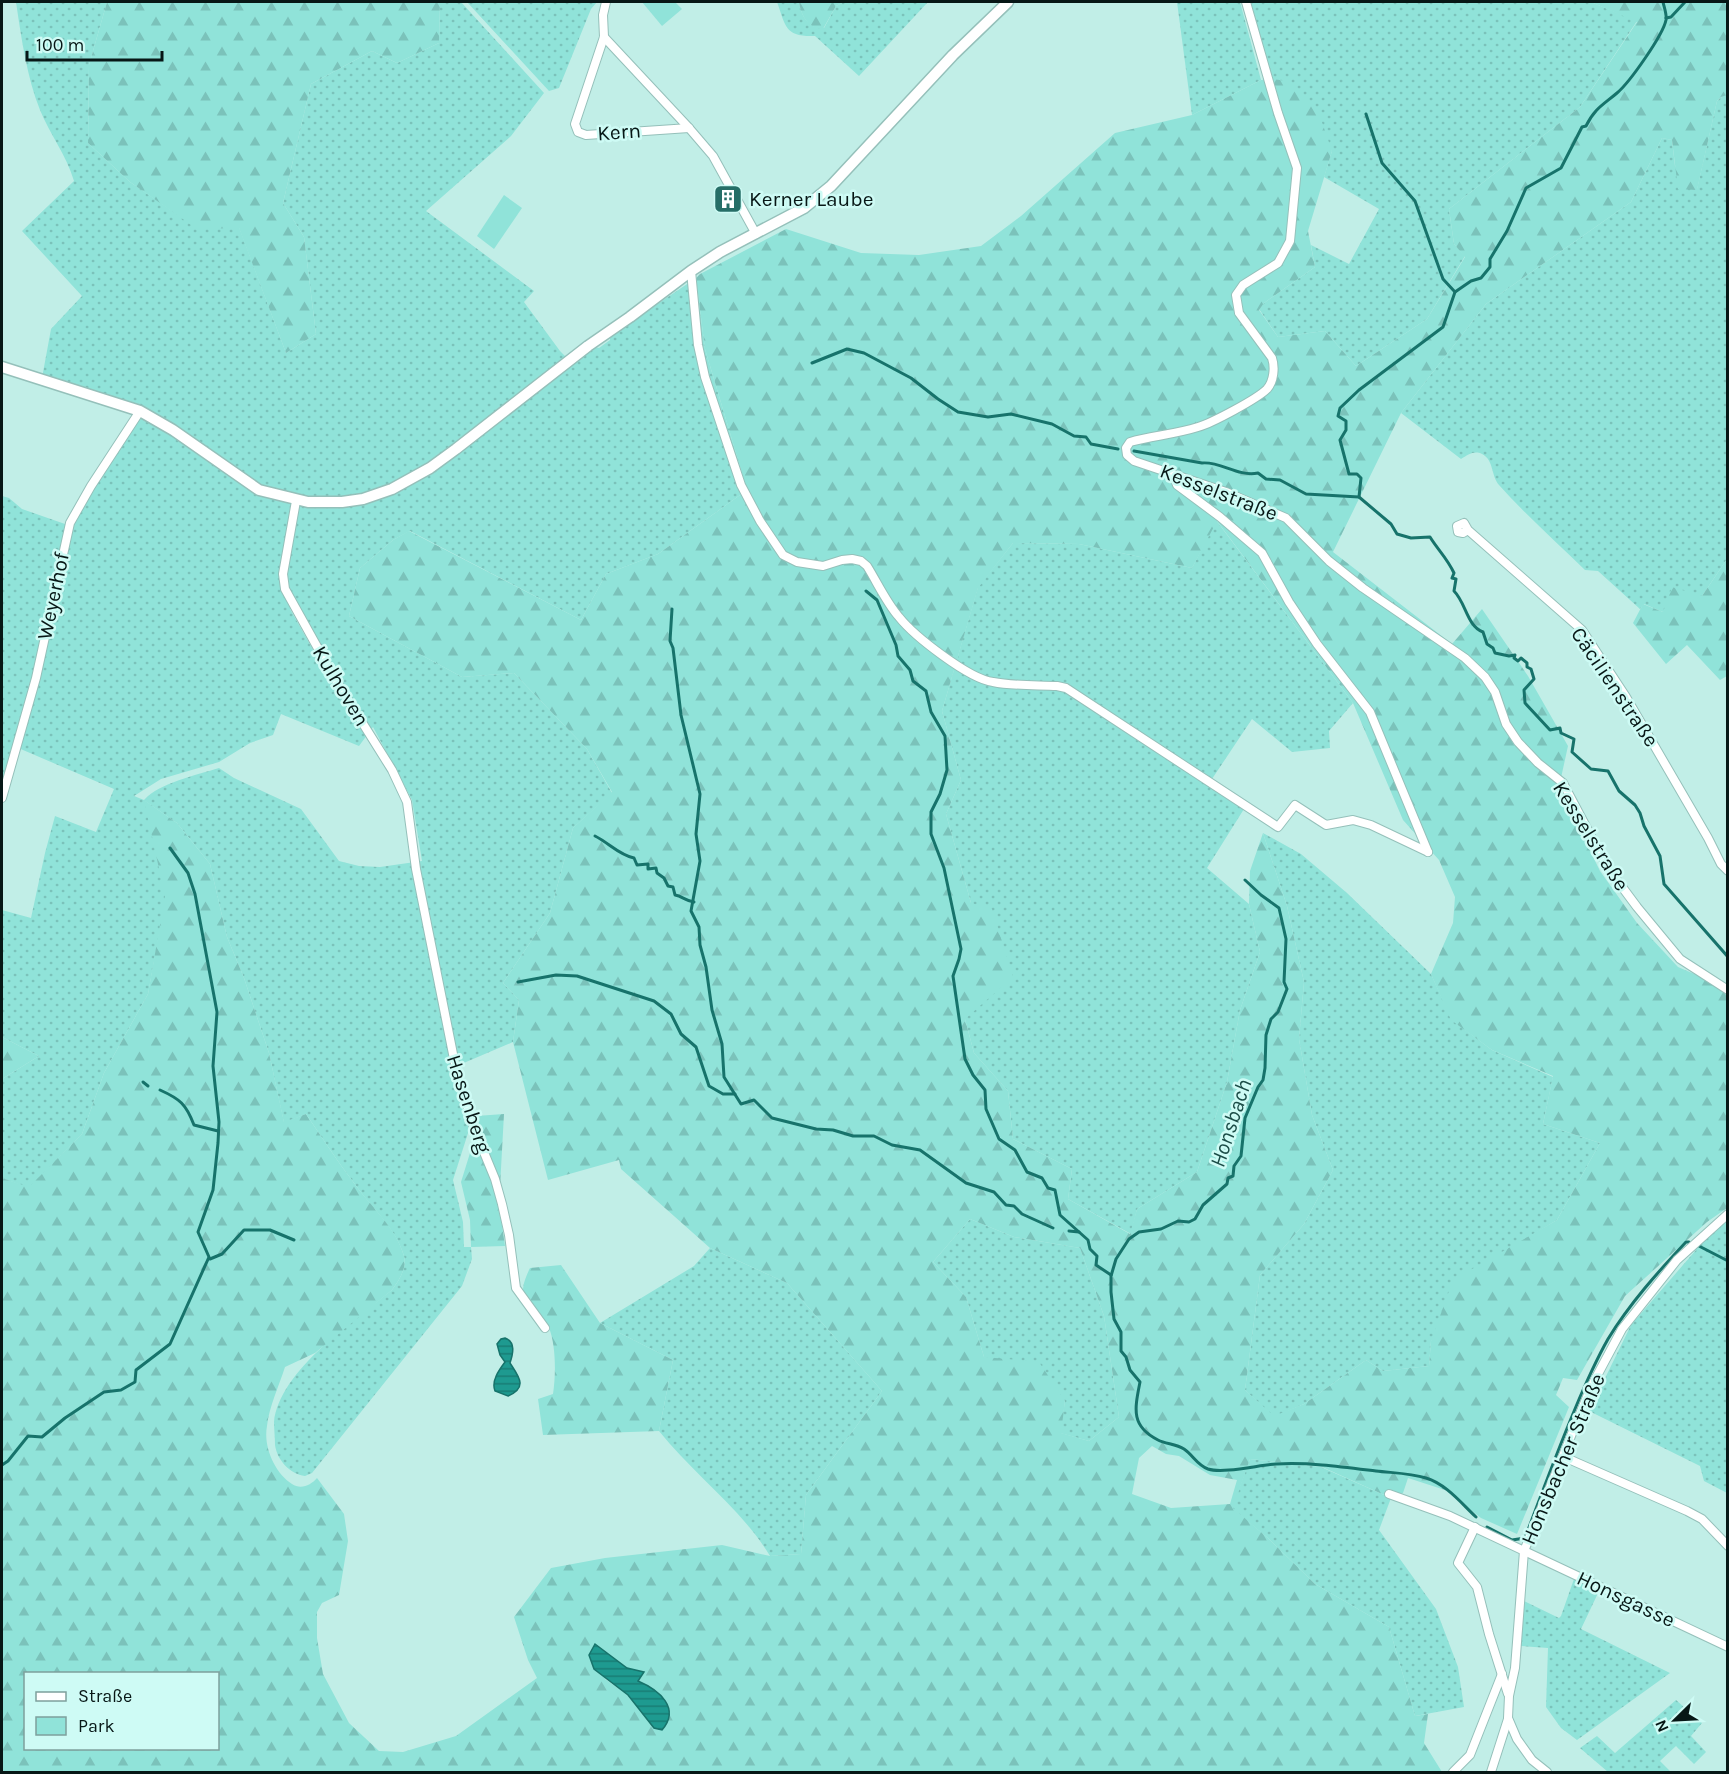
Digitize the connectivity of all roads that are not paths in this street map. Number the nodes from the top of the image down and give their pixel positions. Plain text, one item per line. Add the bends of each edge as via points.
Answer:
1 (606, 2) edge
2 (1008, 2) edge
3 (1246, 2) edge
4 (604, 37) junction
5 (689, 128) junction
6 (756, 234) junction
7 (691, 271) junction
8 (2, 367) edge
9 (140, 411) junction
10 (1173, 474) junction
11 (296, 501) junction
12 (1468, 530) dead end
13 (2, 798) edge
14 (416, 869) joint
15 (1728, 871) edge
16 (1728, 990) edge
17 (1728, 1214) edge
18 (545, 1328) dead end
19 (1564, 1457) junction
20 (1389, 1494) dead end
21 (1475, 1527) junction
22 (1728, 1546) edge
23 (1524, 1551) junction
24 (1728, 1647) edge
25 (1502, 1673) junction
26 (1509, 1696) junction
27 (1508, 1718) junction
28 (1453, 1773) edge
29 (1491, 1773) edge
30 (1547, 1773) edge

1 - 4 street, Kern
2 - 6 street via 831,186 804,208
3 - 10 street, Kesselstraße via 1297,168 1290,241 1278,263 1243,285 1236,295 1239,313 1268,351 1273,372 1267,388 1229,412 1200,426 1127,445 1127,454 1134,461
4 - 5 street, Kern
4 - 5 street, Kern via 575,124 578,132 586,135
5 - 6 street, Kern via 713,156
6 - 7 street
7 - 10 street via 698,345 709,387 741,485 783,555 814,566 842,560 861,561 899,618 967,673 993,682 1066,688 1278,827 1295,805 1326,825 1353,820 1428,852 1370,712 1317,644 1262,553 1177,485
7 - 11 street via 456,449 406,482 363,499
8 - 9 street
9 - 11 street via 259,490
9 - 13 street, Weyerhof via 70,523 36,678
10 - 16 street, Kesselstraße via 1286,518 1329,561 1485,677 1518,742 1563,783 1608,868 1637,907 1680,959
11 - 14 street, Kulhoven via 283,574 285,589 401,787 407,802
12 - 15 street, Cäcilienstraße via 1582,630
14 - 18 street, Hasenberg via 450,1044 474,1128 502,1204 516,1288
17 - 19 street, Honsbacher Straße via 1677,1260 1622,1329 1591,1387
19 - 22 street via 1687,1511
19 - 23 street, Honsbacher Straße
20 - 21 street, Honsgasse
21 - 23 street, Honsgasse
21 - 25 street via 1458,1563 1477,1587
23 - 24 street, Honsgasse
23 - 26 street, Honsbacher Straße via 1515,1668
25 - 26 street
25 - 28 street via 1470,1755
26 - 27 street, Honsbacher Straße
27 - 29 street
27 - 30 street, Honsbacher Straße via 1517,1739

